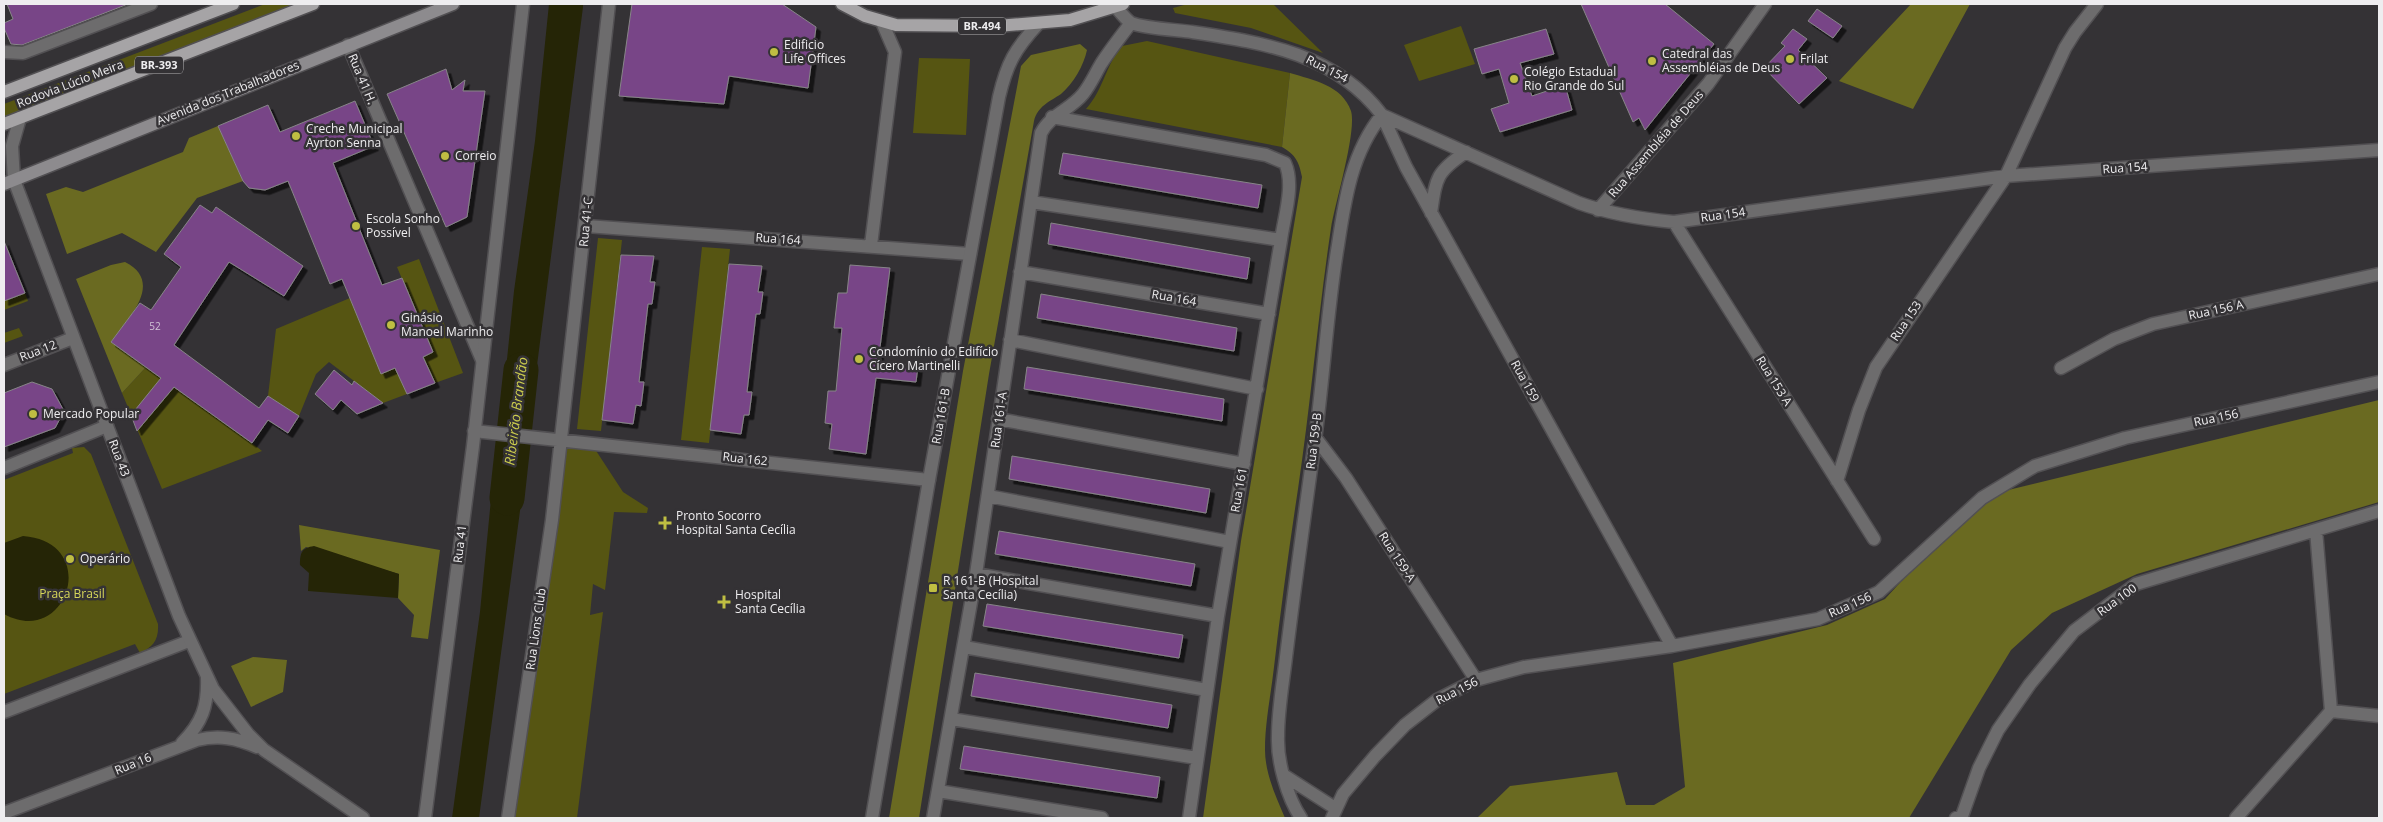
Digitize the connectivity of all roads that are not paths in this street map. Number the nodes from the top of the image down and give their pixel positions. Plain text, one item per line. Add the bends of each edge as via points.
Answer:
1 (151, 4) edge
2 (233, 4) edge
3 (314, 4) edge
4 (453, 4) edge
5 (523, 4) edge
6 (608, 4) edge
7 (842, 4) edge
8 (1765, 4) edge
9 (2097, 4) edge
10 (1119, 5) edge
11 (882, 22) junction
12 (1131, 23) junction
13 (1038, 24) junction
14 (348, 46) junction
15 (4, 52) edge
16 (4, 92) edge
17 (1382, 115) junction
18 (1052, 117) junction
19 (20, 118) junction
20 (4, 124) edge
21 (2379, 150) edge
22 (1466, 152) junction
23 (2006, 176) junction
24 (9, 182) edge
25 (1031, 202) junction
26 (1598, 210) junction
27 (1431, 213) junction
28 (1674, 222) junction
29 (586, 226) junction
30 (1281, 240) junction
31 (871, 246) junction
32 (970, 254) junction
33 (1020, 272) junction
34 (2379, 274) edge
35 (1270, 314) junction
36 (73, 338) junction
37 (1010, 340) junction
38 (482, 360) junction
39 (4, 365) edge
40 (2061, 368) dead end
41 (2379, 382) edge
42 (1257, 389) junction
43 (998, 419) junction
44 (106, 426) junction
45 (474, 432) junction
46 (1316, 437) junction
47 (561, 440) junction
48 (1244, 464) junction
49 (4, 468) edge
50 (929, 480) junction
51 (1837, 481) junction
52 (988, 496) junction
53 (2379, 511) edge
54 (2316, 530) junction
55 (1874, 539) dead end
56 (1230, 542) junction
57 (976, 574) junction
58 (1218, 616) junction
59 (189, 641) junction
60 (1672, 646) junction
61 (964, 647) junction
62 (207, 678) junction
63 (1476, 680) junction
64 (1207, 690) junction
65 (2331, 710) junction
66 (4, 712) edge
67 (2379, 716) edge
68 (951, 719) junction
69 (180, 745) junction
70 (264, 750) junction
71 (1197, 758) junction
72 (1284, 776) junction
73 (938, 791) junction
74 (4, 813) edge
75 (1333, 813) edge
76 (363, 818) edge
77 (424, 818) edge
78 (508, 818) edge
79 (872, 818) edge
80 (933, 818) edge
81 (1102, 818) edge
82 (1189, 818) edge
83 (1301, 818) edge
84 (1962, 818) edge
85 (2236, 818) edge

1 - 15 street via 23,53
2 - 16 main road, Rodovia Lúcio Meira / BR-393
3 - 19 main road, Rodovia Lúcio Meira / BR-393
4 - 14 main road, Avenida dos Trabalhadores
5 - 38 street, Rua 41
6 - 29 street, Rua 41-C
7 - 11 main road, BR-494
8 - 26 street, Rua Assembléia de Deus via 1708,84
9 - 23 street, Rua 153 via 2075,32 2058,63
10 - 12 street
10 - 13 main road, BR-494 via 1078,18
11 - 13 main road, BR-494 via 913,26
11 - 31 street via 895,52
12 - 17 street, Rua 154 via 1237,39 1302,57 1353,83
12 - 18 street via 1082,96
13 - 32 street, Rua 161-B via 1018,45 1002,82
14 - 24 main road, Avenida dos Trabalhadores
14 - 38 street, Rua 41 H.
17 - 22 street, Rua 154
17 - 27 street, Rua 159
17 - 46 street, Rua 159-B via 1367,133 1348,186 1329,303
18 - 25 street, Rua 161-A via 1042,133
18 - 30 street, Rua 161 via 1266,155 1284,163 1289,178
19 - 20 main road, Rodovia Lúcio Meira / BR-393
19 - 24 street, Rua 43 via 12,146
21 - 23 street, Rua 154
22 - 26 street, Rua 154
22 - 27 street via 1440,172
23 - 28 street, Rua 154
23 - 51 street, Rua 153 via 1876,367
24 - 36 street, Rua 43
25 - 30 street
25 - 33 street, Rua 161-A
26 - 28 street, Rua 154
27 - 60 street, Rua 159
28 - 51 street, Rua 153 A
29 - 31 street, Rua 164
29 - 47 street, Rua 41-C
30 - 35 street, Rua 161
31 - 32 street, Rua 164
32 - 50 street, Rua 161-B
33 - 35 street, Rua 164
33 - 37 street, Rua 161-A
34 - 40 street, Rua 156 A via 2153,324 2114,339
35 - 42 street, Rua 161
36 - 39 street, Rua 12
36 - 44 street, Rua 43
37 - 42 street
37 - 43 street, Rua 161-A
38 - 45 street, Rua 41
41 - 60 street, Rua 156 via 2125,438 2035,466 1982,498 1879,592 1818,619
42 - 48 street, Rua 161
43 - 48 street
43 - 52 street, Rua 161-A
44 - 49 street
44 - 59 street, Rua 43
45 - 47 street, Rua 162
45 - 77 street, Rua 41
46 - 63 street, Rua 159-A via 1346,478
46 - 72 street, Rua 159-B via 1278,736
47 - 50 street, Rua 162
47 - 78 street, Rua Lions Club
48 - 56 street, Rua 161
50 - 79 street, Rua 161-B
51 - 55 street, Rua 153 A
52 - 56 street
52 - 57 street, Rua 161-A
53 - 54 street, Rua 100
54 - 65 street
54 - 84 street, Rua 100 via 2136,584 2074,631 2030,684 1998,730 1979,768
56 - 58 street, Rua 161
57 - 58 street
57 - 61 street, Rua 161-A
58 - 64 street, Rua 161
59 - 62 street, Rua 43
59 - 66 street
60 - 63 street, Rua 156 via 1524,667
61 - 64 street
61 - 68 street, Rua 161-A
62 - 69 street via 204,712 196,728
62 - 70 street, Rua 43 via 229,712
63 - 75 street, Rua 156 via 1437,700 1405,725 1343,794
64 - 71 street, Rua 161
65 - 67 street
65 - 85 street
68 - 71 street
68 - 73 street, Rua 161-A
69 - 70 street, Rua 16 via 220,736 244,741
69 - 74 street, Rua 16
70 - 76 street, Rua 43
71 - 82 street, Rua 161
72 - 75 street
72 - 83 street, Rua 159-B via 1294,809
73 - 80 street, Rua 161-A
73 - 81 street

